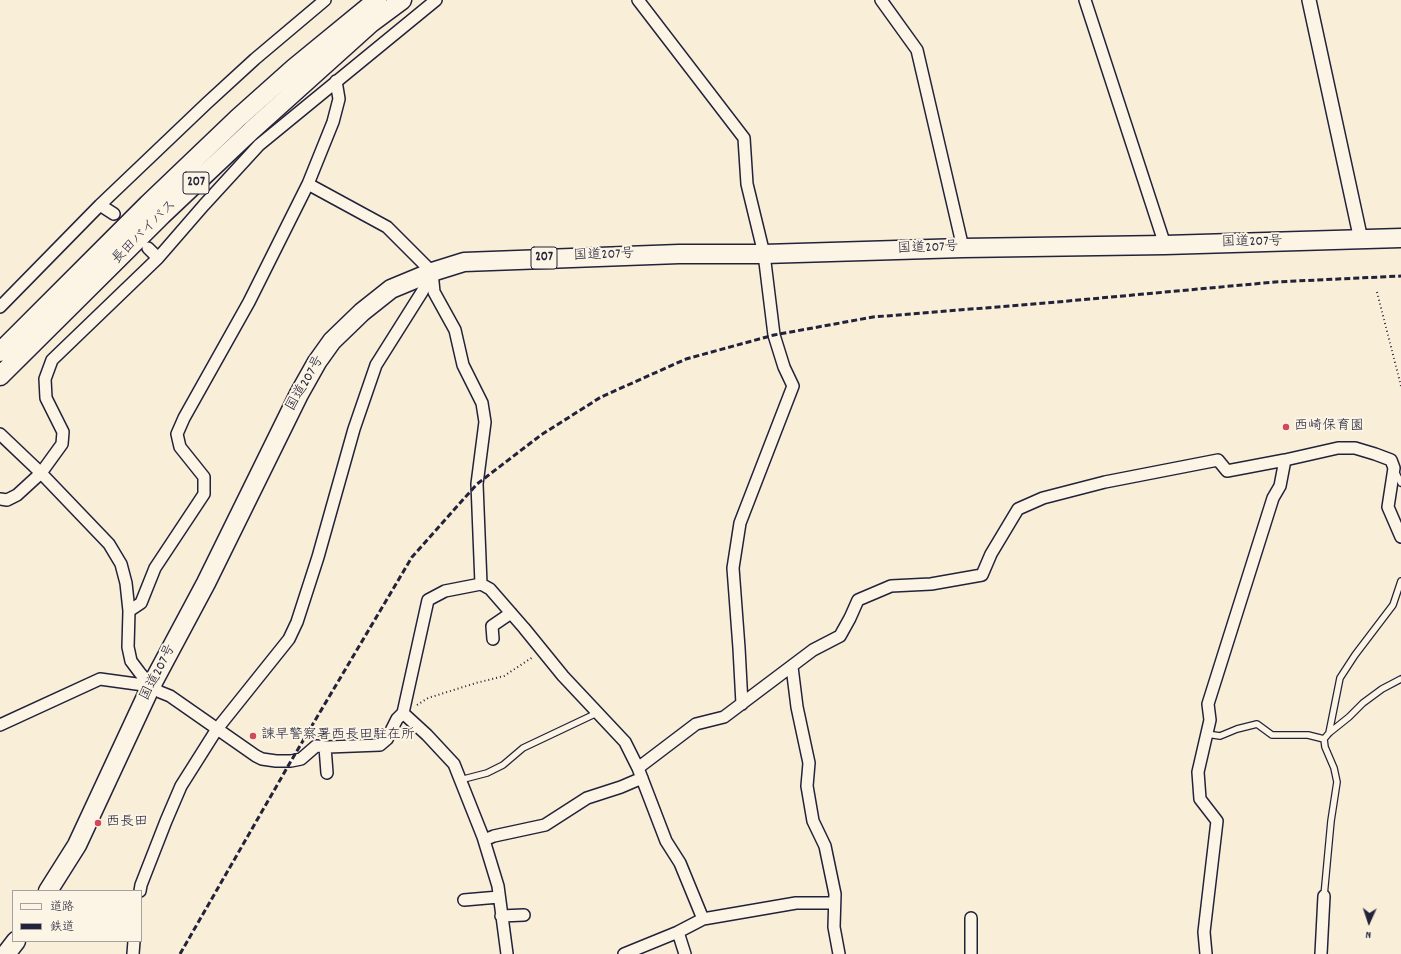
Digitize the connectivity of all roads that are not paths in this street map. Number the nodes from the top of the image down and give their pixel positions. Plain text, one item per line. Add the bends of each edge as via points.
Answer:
1 (326, 0) edge
2 (376, 0) edge
3 (402, 0) edge
4 (436, 0) edge
5 (638, 0) edge
6 (881, 0) edge
7 (1085, 0) edge
8 (1309, 0) edge
9 (336, 81) junction
10 (308, 184) junction
11 (100, 205) junction
12 (114, 214) dead end
13 (1401, 238) edge
14 (1361, 240) junction
15 (1165, 245) junction
16 (148, 248) dead end
17 (963, 248) junction
18 (764, 254) junction
19 (158, 258) junction
20 (432, 272) junction
21 (0, 307) edge
22 (0, 352) edge
23 (0, 376) edge
24 (0, 434) edge
25 (1285, 460) junction
26 (1394, 468) junction
27 (41, 473) junction
28 (1401, 483) edge
29 (0, 499) edge
30 (1401, 537) edge
31 (1401, 581) edge
32 (481, 584) junction
33 (129, 611) junction
34 (511, 613) junction
35 (493, 639) dead end
36 (792, 667) junction
37 (1401, 679) edge
38 (151, 686) junction
39 (742, 704) junction
40 (403, 713) junction
41 (597, 713) junction
42 (0, 725) edge
43 (217, 730) junction
44 (1329, 733) junction
45 (1207, 734) junction
46 (1324, 739) junction
47 (325, 747) junction
48 (327, 773) dead end
49 (640, 773) junction
50 (460, 780) junction
51 (484, 840) junction
52 (49, 890) edge
53 (140, 890) edge
54 (499, 896) junction
55 (1324, 896) joint
56 (464, 900) dead end
57 (834, 903) junction
58 (524, 915) dead end
59 (501, 916) junction
60 (970, 918) dead end
61 (703, 920) junction
62 (678, 932) junction
63 (15, 942) edge
64 (134, 942) edge
65 (6, 954) edge
66 (133, 954) edge
67 (507, 954) edge
68 (624, 954) edge
69 (685, 954) edge
70 (839, 954) edge
71 (971, 954) edge
72 (1206, 954) edge
73 (1322, 954) edge

1 - 11 street via 250,64
2 - 22 highway, 長田バイパス / 207 via 238,118
3 - 23 highway, 長田バイパス / 207 via 371,23 252,130 162,215
4 - 9 street
5 - 18 street via 744,138 747,184
6 - 17 street via 917,50
7 - 15 street
8 - 14 street
9 - 10 street via 339,99 333,122
9 - 19 street via 259,145
10 - 20 street via 387,227
10 - 33 street via 249,302 177,434 180,446 204,477 204,494 155,568 141,603
11 - 12 street
11 - 21 street
13 - 14 highway, 国道207号 / 207
14 - 15 highway, 国道207号 / 207
15 - 17 highway, 国道207号 / 207
16 - 19 street
17 - 18 highway, 国道207号 / 207
18 - 20 highway, 国道207号 / 207 via 671,254 464,262
18 - 39 street via 774,335 793,386 740,523 733,568
19 - 27 street via 52,360 45,379 46,398 63,432 62,444
20 - 32 street via 434,292 455,330 463,365 482,403 485,422 477,484
20 - 38 highway, 国道207号 / 207 via 391,289 367,307 332,341 316,362 206,584
20 - 43 street via 376,365 354,429 297,622 289,639
24 - 27 street
25 - 26 street via 1338,448 1355,448 1392,460
25 - 36 street via 1227,471 1218,460 1105,482 1043,498 1018,509 991,554 982,575 931,584 891,586 858,600 840,636 813,650
25 - 45 street via 1280,486 1271,505 1208,704 1210,720
26 - 28 lane
26 - 30 street via 1388,507
27 - 29 street via 17,495 7,500
27 - 33 street via 109,544 120,564 126,584
31 - 44 lane via 1393,605 1340,678
32 - 34 street via 490,589
32 - 40 street via 445,591 428,600
33 - 38 street via 128,647 131,661
34 - 35 street via 492,626
34 - 41 street
36 - 39 street
36 - 57 street via 809,763 807,786 812,821 825,846 835,894
37 - 44 lane via 1363,703
38 - 42 street via 100,679
38 - 43 street via 197,714
38 - 52 highway, 国道207号 / 207 via 77,845
39 - 49 street via 724,717 696,724
40 - 47 street via 396,719 387,739 380,745
40 - 50 street via 454,764
41 - 49 street via 625,742
41 - 50 lane via 523,748 503,765 488,773
43 - 47 street via 256,756 276,762 301,759 316,746
43 - 53 street via 181,786
44 - 46 lane
45 - 46 lane via 1220,736 1257,724 1272,735 1308,735
45 - 72 street via 1198,772 1200,799 1217,821 1204,932
46 - 55 lane via 1337,782 1330,821
47 - 48 street
49 - 51 street via 621,787 586,798 545,825
49 - 61 street via 666,841 680,863
50 - 51 street
51 - 54 street
54 - 56 street
54 - 59 street
55 - 73 street
57 - 61 street via 796,903
57 - 70 street via 834,927
58 - 59 street
59 - 67 street
60 - 71 street
61 - 62 street
62 - 68 street
62 - 69 street
63 - 65 highway
64 - 66 street

